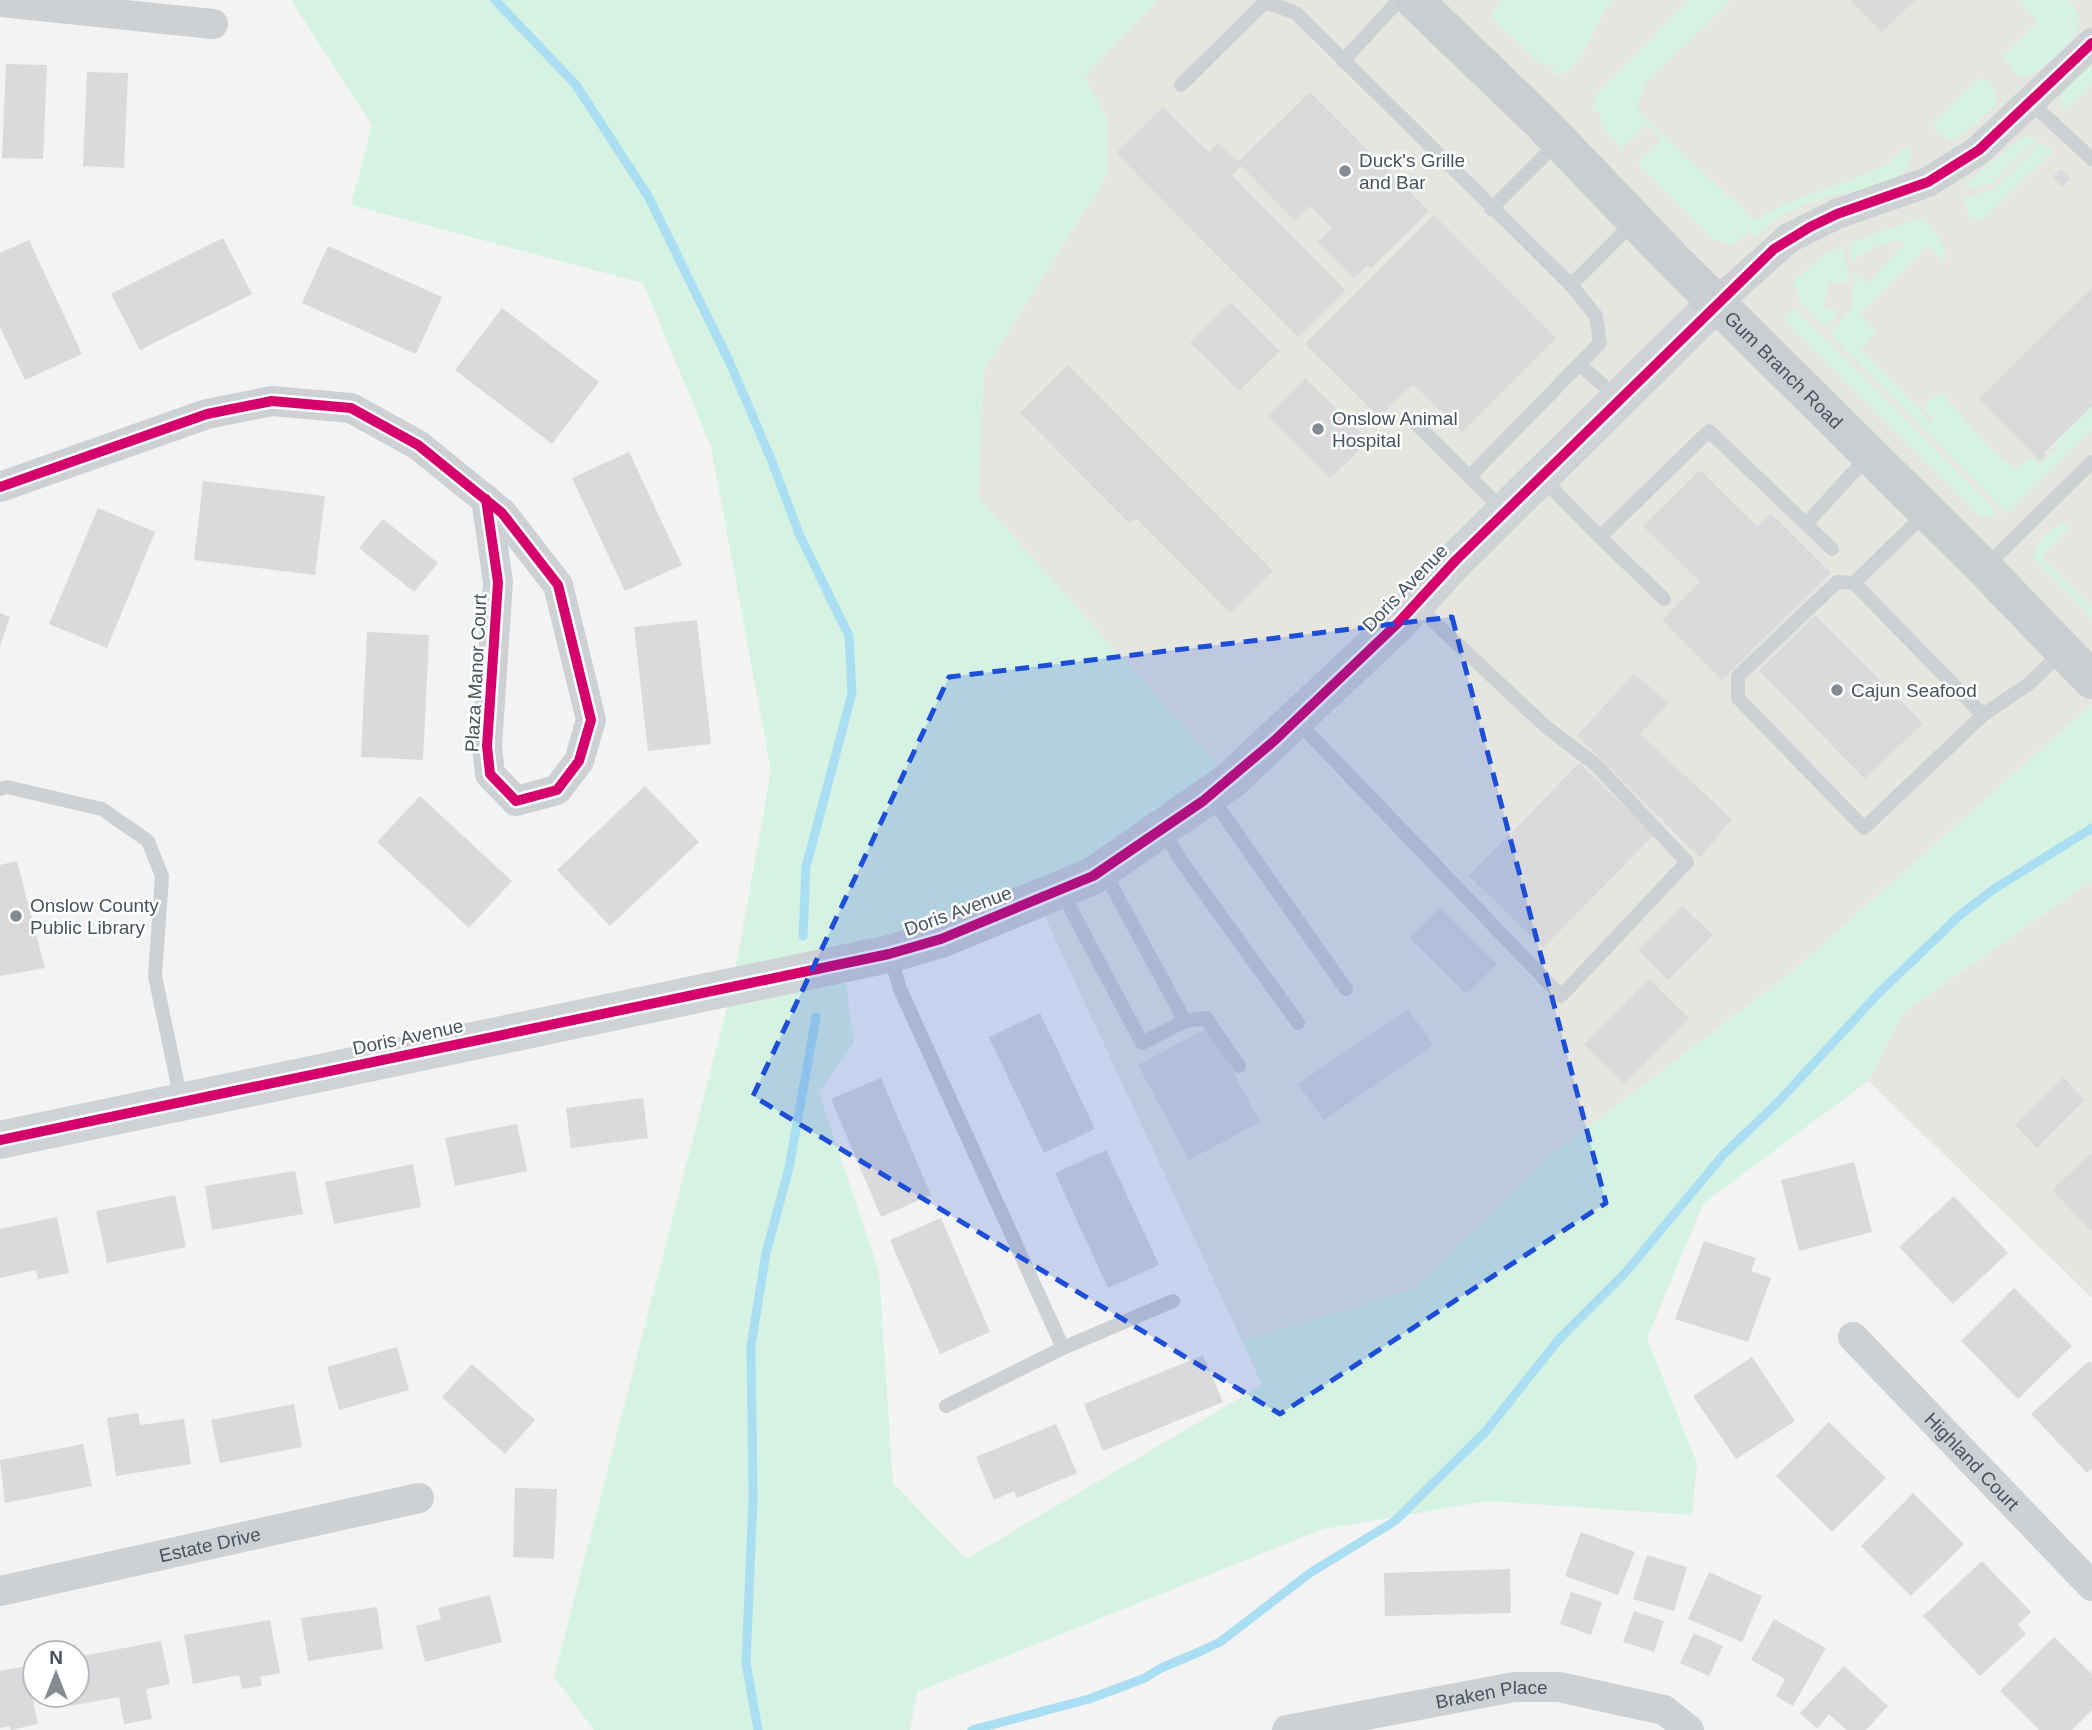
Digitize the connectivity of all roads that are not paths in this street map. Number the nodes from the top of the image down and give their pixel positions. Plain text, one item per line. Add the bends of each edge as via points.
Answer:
1 (1399, 0) edge
2 (1414, 0) edge
3 (0, 2) edge
4 (213, 24) dead end
5 (2092, 43) edge
6 (1343, 61) junction
7 (1181, 85) dead end
8 (2030, 102) junction
9 (1559, 141) junction
10 (2092, 159) edge
11 (1491, 209) junction
12 (1635, 221) junction
13 (1571, 285) junction
14 (1716, 303) junction
15 (1581, 366) junction
16 (1620, 400) junction
17 (1411, 419) dead end
18 (1869, 455) junction
19 (2092, 463) edge
20 (1469, 477) junction
21 (1541, 477) junction
22 (0, 487) edge
23 (486, 499) junction
24 (1505, 512) junction
25 (1927, 512) junction
26 (1806, 524) junction
27 (1600, 537) junction
28 (1832, 549) dead end
29 (1984, 568) junction
30 (1854, 583) junction
31 (1664, 599) dead end
32 (1415, 604) junction
33 (2063, 652) junction
34 (2092, 680) edge
35 (1983, 715) junction
36 (1296, 720) junction
37 (0, 789) edge
38 (1210, 796) junction
39 (1162, 829) junction
40 (1103, 869) junction
41 (1060, 890) junction
42 (889, 954) junction
43 (1346, 989) dead end
44 (1185, 1021) junction
45 (1298, 1023) dead end
46 (1239, 1066) dead end
47 (182, 1102) junction
48 (0, 1140) edge
49 (1173, 1301) dead end
50 (1853, 1337) dead end
51 (1063, 1348) junction
52 (946, 1406) dead end
53 (419, 1498) dead end
54 (2092, 1586) edge
55 (0, 1591) edge
56 (1287, 1730) edge
57 (1689, 1730) edge

1 - 6 lane
2 - 9 main road, Gum Branch Road
3 - 4 street
5 - 8 street
6 - 7 lane via 1296,13 1265,2
6 - 11 lane
8 - 10 lane
8 - 14 street via 1979,150 1928,182 1838,214 1790,238
9 - 11 lane
9 - 12 main road, Gum Branch Road
11 - 13 lane
12 - 13 lane
12 - 14 main road, Gum Branch Road
13 - 15 lane via 1596,316 1600,343
14 - 16 street, Doris Avenue
14 - 18 main road, Gum Branch Road
15 - 16 lane
15 - 20 lane
16 - 21 street, Doris Avenue
17 - 20 lane
18 - 25 main road, Gum Branch Road
18 - 26 lane
19 - 29 lane
20 - 24 lane
21 - 24 street, Doris Avenue
21 - 27 lane
22 - 23 street, Plaza Manor Court via 207,414 272,401 351,408 418,444
23 - 23 street, Plaza Manor Court via 558,585 591,720 579,761 557,790 516,801 490,774 487,746 498,582
24 - 32 street, Doris Avenue
25 - 29 main road, Gum Branch Road
25 - 30 lane
26 - 27 lane via 1709,431
26 - 28 lane
27 - 31 lane
29 - 33 main road, Gum Branch Road
30 - 35 lane
30 - 35 lane via 1837,582 1738,676 1738,698 1854,818 1864,828
32 - 36 street, Doris Avenue
32 - 36 lane via 1545,726 1596,765 1687,862 1561,996
33 - 34 main road, Gum Branch Road
33 - 35 lane
36 - 38 street, Doris Avenue
37 - 47 lane via 8,787 102,809 148,841 162,876 155,976
38 - 39 street, Doris Avenue
38 - 43 lane
39 - 40 street, Doris Avenue
39 - 45 lane
40 - 41 street, Doris Avenue
40 - 44 lane
41 - 42 street, Doris Avenue via 941,939
41 - 44 lane via 1142,1043
42 - 47 street, Doris Avenue
42 - 51 lane via 900,989
44 - 46 lane via 1206,1017
47 - 48 street, Doris Avenue
49 - 51 lane
50 - 54 street, Highland Court
51 - 52 lane
53 - 55 street, Estate Drive
56 - 57 street, Braken Place via 1514,1687 1559,1687 1664,1710

